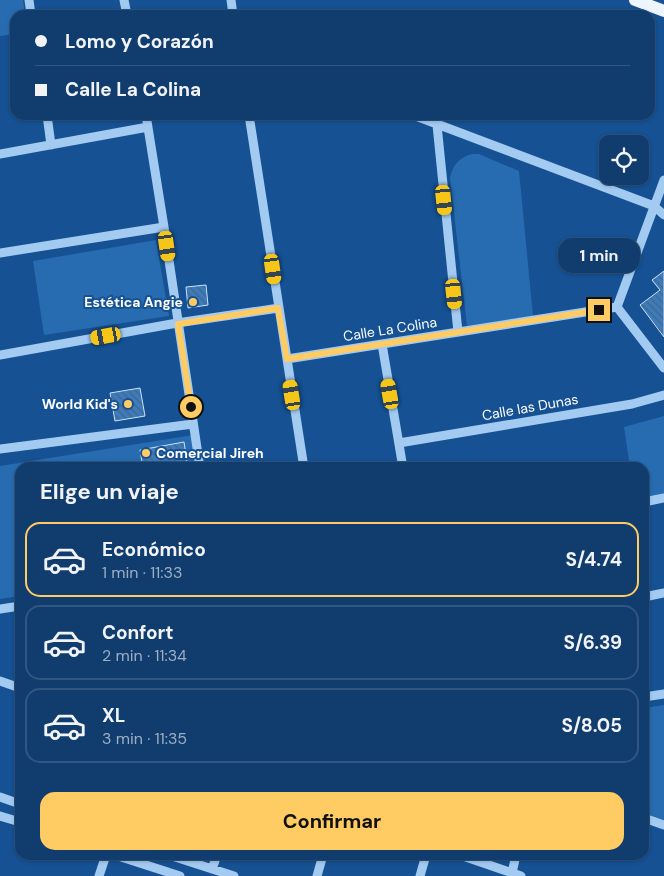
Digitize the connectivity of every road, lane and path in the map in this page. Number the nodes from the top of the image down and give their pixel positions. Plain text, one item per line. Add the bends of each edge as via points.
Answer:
1 (635, 0) edge
2 (664, 11) edge
3 (47, 120) edge
4 (147, 120) edge
5 (250, 120) edge
6 (426, 120) edge
7 (437, 124) junction
8 (148, 127) junction
9 (51, 145) junction
10 (0, 154) edge
11 (664, 180) edge
12 (654, 206) junction
13 (664, 215) edge
14 (164, 227) junction
15 (0, 253) edge
16 (617, 307) junction
17 (278, 308) junction
18 (178, 324) junction
19 (458, 332) junction
20 (382, 344) junction
21 (0, 355) edge
22 (287, 359) junction
23 (664, 368) edge
24 (664, 395) edge
25 (193, 424) junction
26 (399, 443) junction
27 (0, 449) edge
28 (199, 462) edge
29 (303, 462) edge
30 (402, 462) edge
31 (664, 498) edge
32 (649, 501) edge
33 (664, 593) edge
34 (649, 596) edge
35 (15, 607) edge
36 (0, 609) edge
37 (0, 681) edge
38 (15, 686) edge
39 (664, 694) edge
40 (649, 696) edge
41 (0, 797) edge
42 (15, 802) edge
43 (0, 816) edge
44 (15, 820) edge
45 (649, 820) edge
46 (664, 825) edge
47 (105, 860) edge
48 (130, 860) edge
49 (183, 860) edge
50 (215, 860) edge
51 (322, 860) edge
52 (425, 860) edge
53 (475, 860) edge
54 (516, 860) edge
55 (212, 870) junction
56 (516, 874) edge
57 (100, 876) edge
58 (180, 876) edge
59 (234, 876) edge
60 (317, 876) edge
61 (420, 876) edge

1 - 2 main road
3 - 9 street
4 - 8 street
5 - 17 street
6 - 7 street
7 - 12 street
7 - 19 street
8 - 9 street
8 - 14 street
9 - 10 street
11 - 12 street
12 - 13 street
12 - 16 street
14 - 15 street
14 - 18 street
16 - 19 street, Calle La Colina
16 - 23 street
17 - 18 street
17 - 22 street
18 - 21 street
18 - 25 street
19 - 20 street, Calle La Colina
20 - 22 street, Calle La Colina
20 - 26 street
22 - 29 street
24 - 26 street, Calle las Dunas via 632,404
25 - 27 street
25 - 28 street
26 - 30 street
31 - 32 street
33 - 34 street
35 - 36 street
37 - 38 street
39 - 40 street
41 - 42 street
43 - 44 street
45 - 46 street
47 - 57 street
48 - 58 street
49 - 55 street
50 - 55 street
51 - 60 street
52 - 61 street
53 - 56 street
54 - 56 street
55 - 59 street

